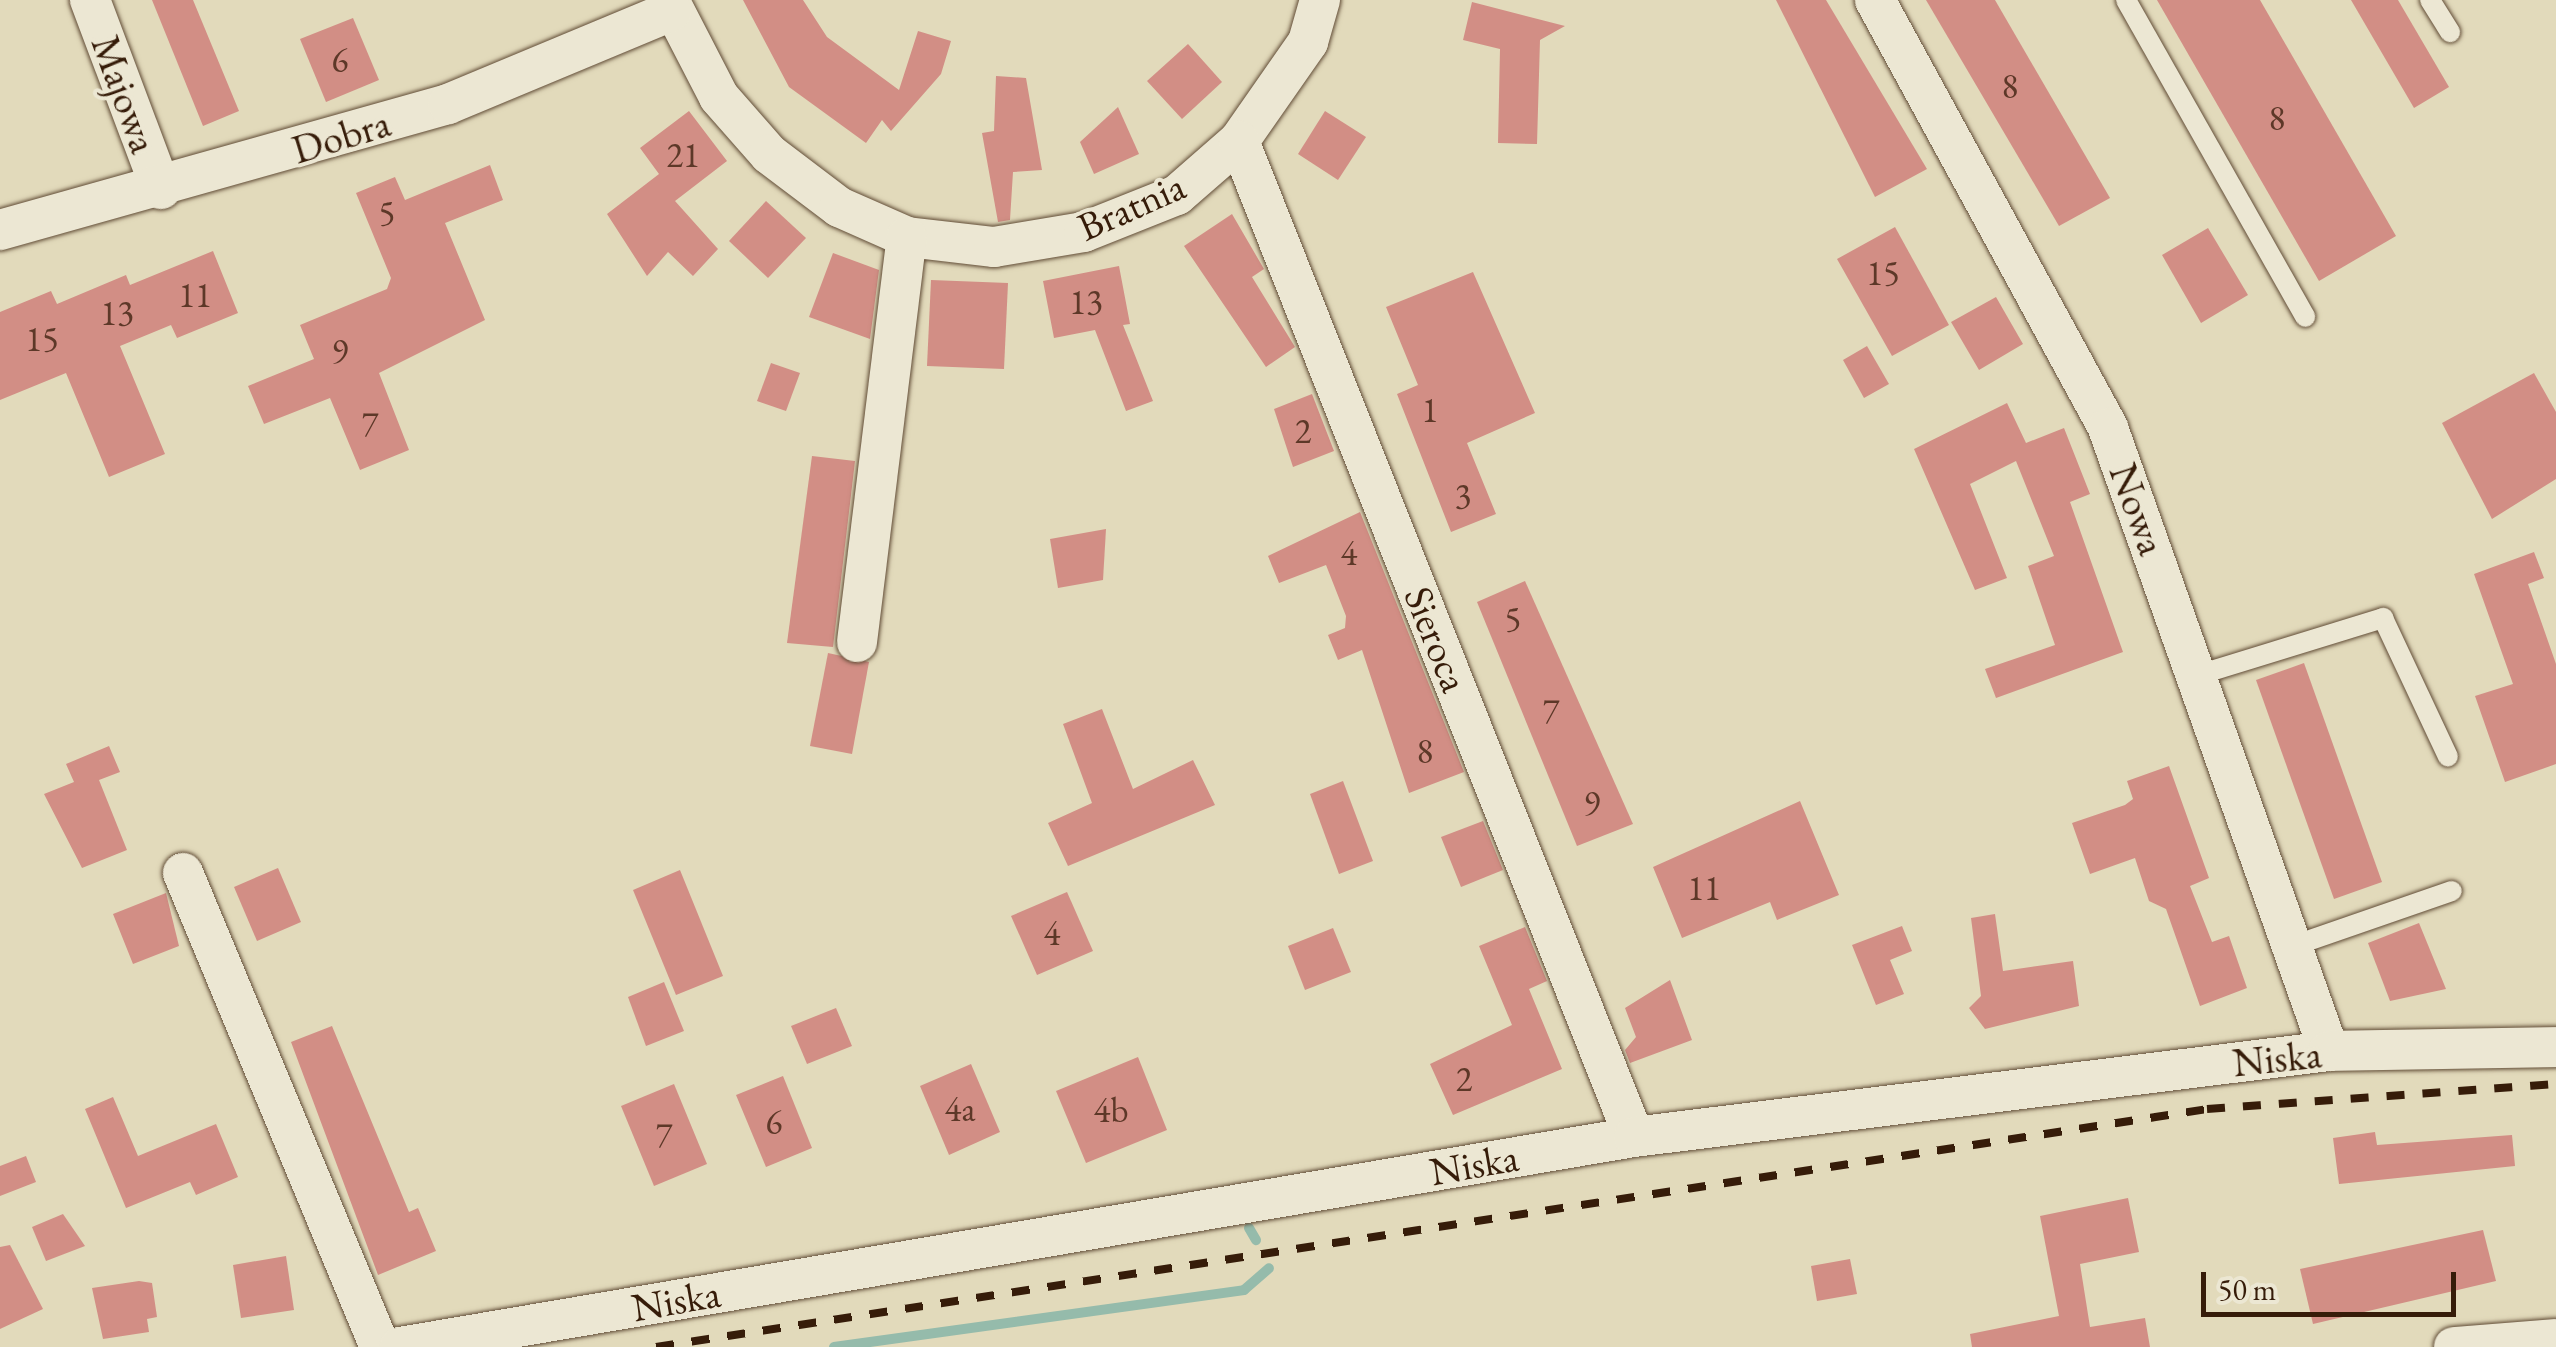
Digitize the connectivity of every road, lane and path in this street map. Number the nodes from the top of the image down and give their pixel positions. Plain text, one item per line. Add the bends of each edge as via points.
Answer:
1 (90, 0) edge
2 (1320, 0) edge
3 (1875, 0) edge
4 (2126, 0) edge
5 (2430, 0) edge
6 (670, 6) edge
7 (2450, 32) dead end
8 (1240, 141) junction
9 (160, 189) junction
10 (0, 230) edge
11 (907, 237) junction
12 (2305, 317) dead end
13 (857, 642) dead end
14 (2198, 675) junction
15 (2448, 757) dead end
16 (183, 873) dead end
17 (2452, 891) dead end
18 (2293, 946) junction
19 (2556, 1046) edge
20 (2328, 1051) junction
21 (1634, 1137) junction
22 (2556, 1339) edge
23 (380, 1347) edge
24 (400, 1347) edge
25 (2454, 1347) edge

1 - 9 street, Majowa
2 - 8 street, Bratnia via 1308,42
3 - 14 street, Nowa via 2108,428
4 - 12 lane
5 - 7 lane
6 - 9 street, Dobra via 448,104
6 - 11 street, Bratnia via 720,97 769,154 839,206
8 - 11 street, Bratnia via 1177,194 1084,232 994,247
8 - 21 street, Sieroca
9 - 10 street, Dobra
11 - 13 street
14 - 15 lane via 2383,618
14 - 18 street, Nowa
16 - 23 street
17 - 18 lane
18 - 20 street, Nowa
19 - 20 street, Niska
20 - 21 street, Niska
21 - 24 street, Niska
22 - 25 street

